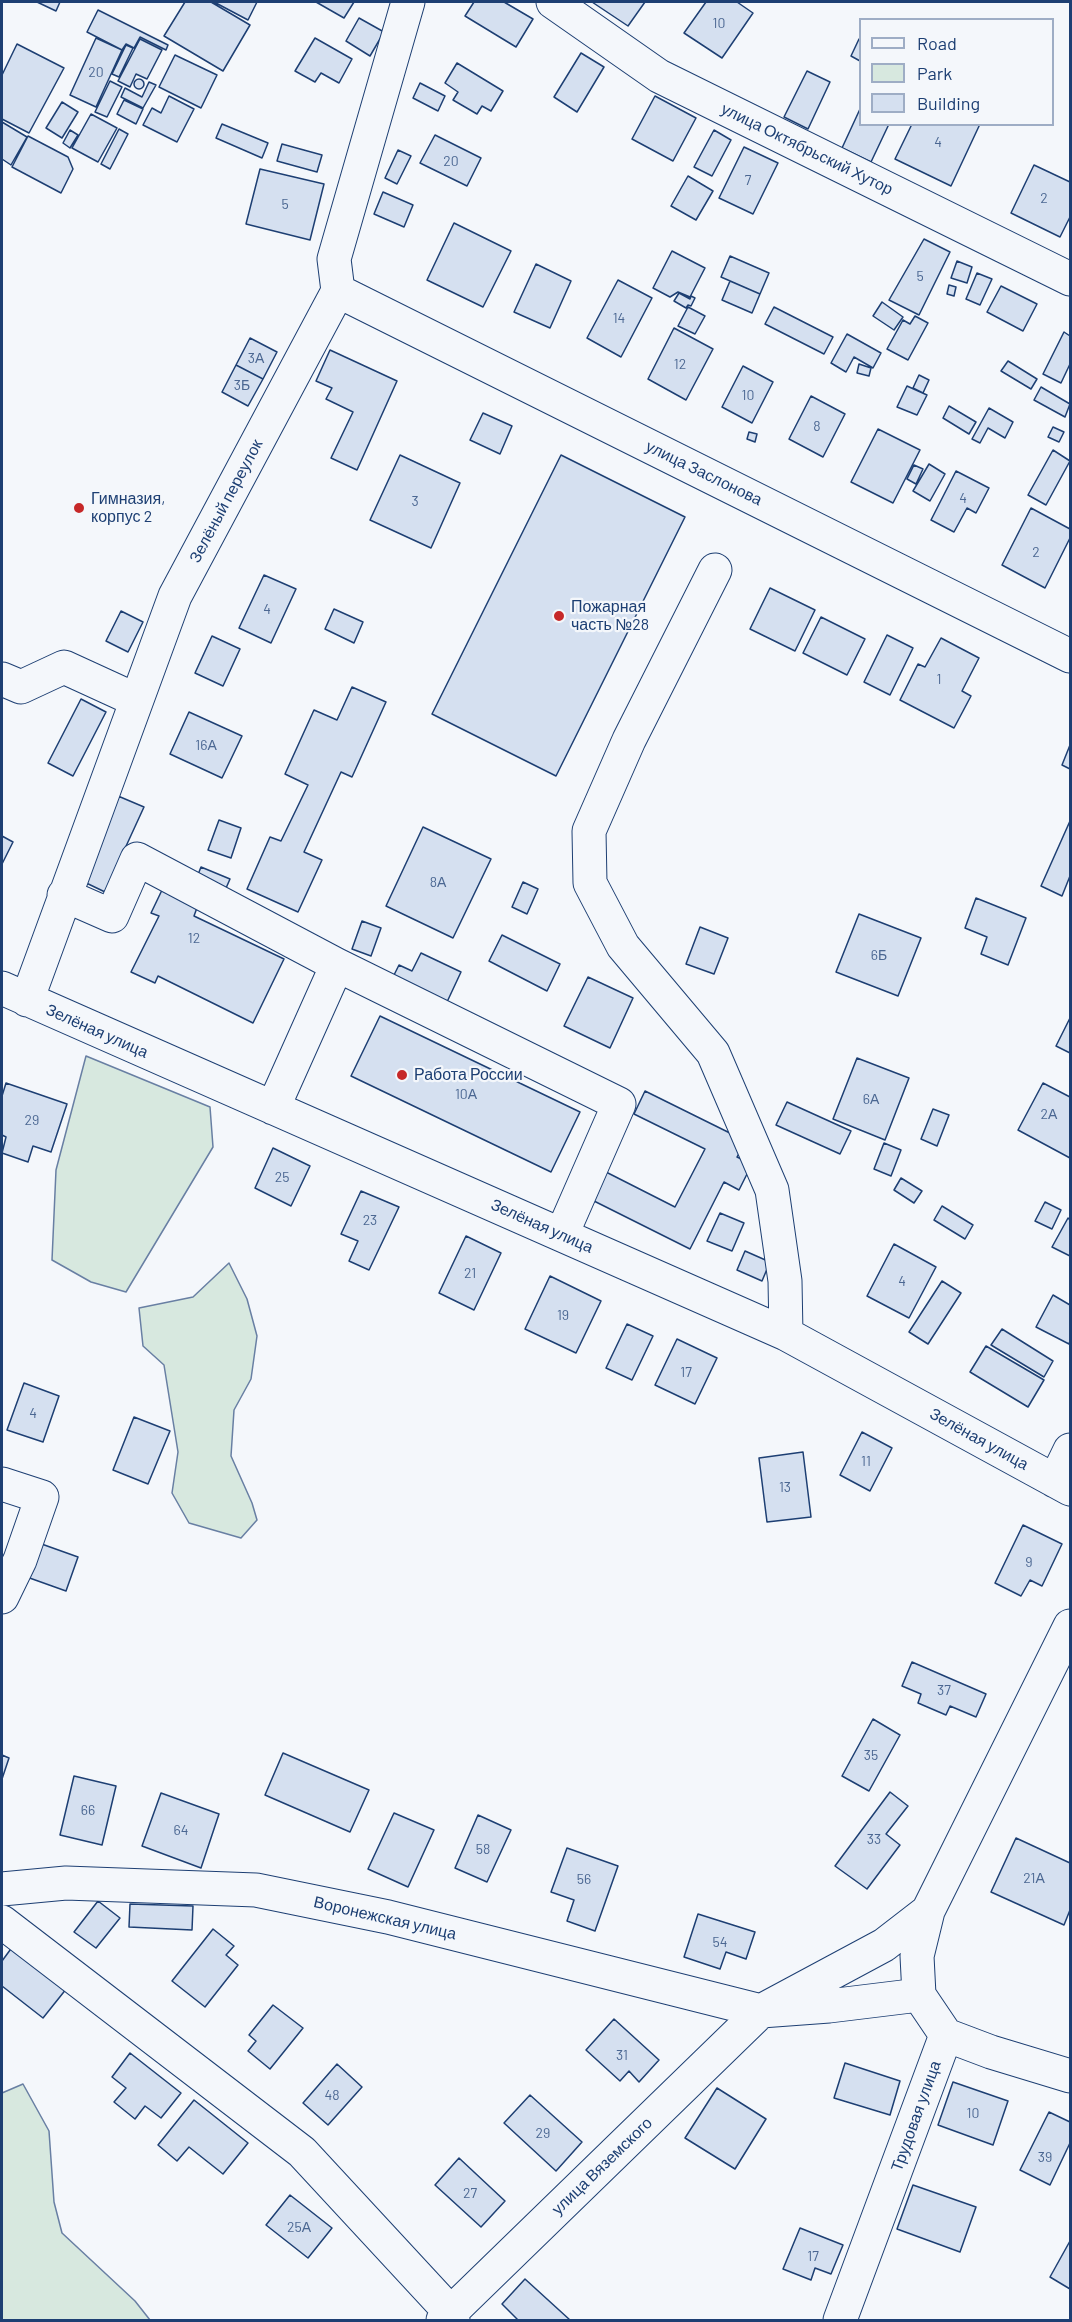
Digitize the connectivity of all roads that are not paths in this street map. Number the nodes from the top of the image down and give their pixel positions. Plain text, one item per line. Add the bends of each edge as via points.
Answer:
1 (408, 2) edge
2 (553, 2) edge
3 (1071, 279) edge
4 (338, 291) junction
5 (715, 570) dead end
6 (1071, 656) edge
7 (2, 679) edge
8 (136, 700) junction
9 (64, 895) junction
10 (337, 965) junction
11 (14, 994) edge
12 (273, 1108) junction
13 (562, 1234) junction
14 (786, 1334) junction
15 (1071, 1450) edge
16 (2, 1484) edge
17 (1063, 1485) edge
18 (2, 1597) edge
19 (1071, 1626) edge
20 (2, 1889) edge
21 (928, 1911) junction
22 (2, 1922) edge
23 (919, 1995) junction
24 (761, 2011) junction
25 (946, 2035) junction
26 (1071, 2076) edge
27 (449, 2318) edge
28 (840, 2320) edge

1 - 4 street via 334,260
2 - 3 street, улица Октябрьский Хутор via 659,76
4 - 6 street, улица Заслонова
4 - 8 street, Зелёный переулок via 175,596
5 - 14 street via 628,740 589,831 590,883 623,946 713,1053 771,1190 785,1281
7 - 8 street via 21,687 64,667
8 - 9 street, Зелёный переулок
9 - 10 street via 112,916 136,859
9 - 11 street, Зелёный переулок
10 - 12 street
10 - 13 street via 620,1104
11 - 12 street, Зелёная улица
12 - 13 street, Зелёная улица
13 - 14 street, Зелёная улица
14 - 17 street, Зелёная улица
15 - 17 street
16 - 18 street via 42,1497
19 - 21 street
20 - 24 street, Воронежская улица via 66,1883 256,1890 388,1917
21 - 23 street via 917,1956
21 - 24 street, улица Вяземского via 884,1945
22 - 27 street via 302,2152
23 - 24 street, Воронежская улица
23 - 25 street
24 - 27 street, улица Вяземского
25 - 26 street
25 - 28 street, Трудовая улица

